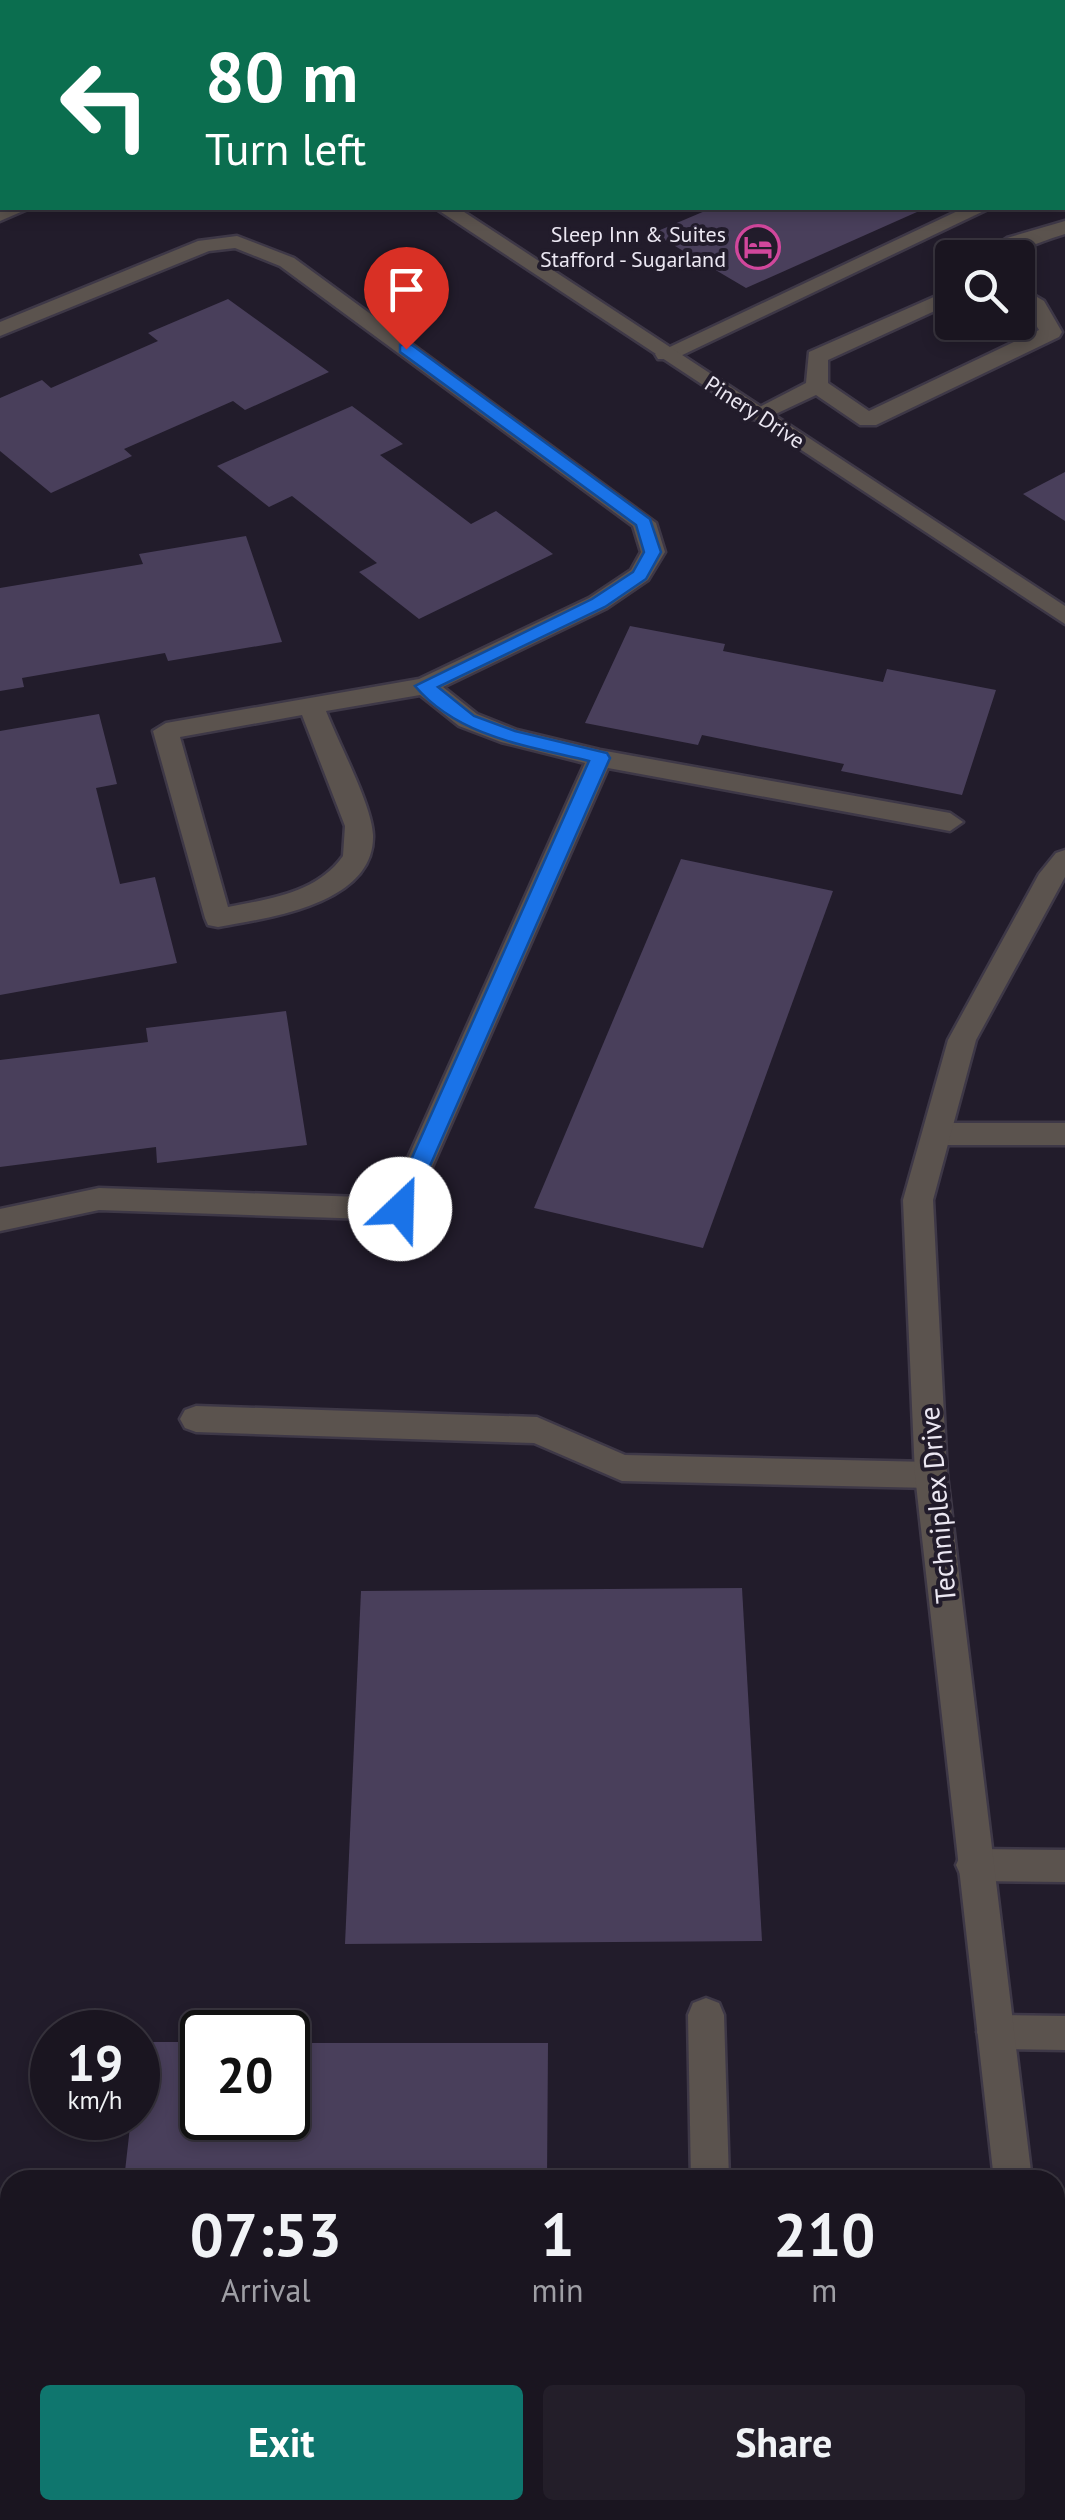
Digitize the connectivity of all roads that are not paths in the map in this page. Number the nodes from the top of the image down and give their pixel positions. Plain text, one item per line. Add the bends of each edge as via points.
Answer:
1 (447, 210) edge
2 (976, 210) edge
3 (1065, 227) edge
4 (1021, 240) edge
5 (935, 303) edge
6 (1035, 305) edge
7 (0, 330) edge
8 (666, 354) junction
9 (816, 386) junction
10 (756, 414) junction
11 (1065, 617) edge
12 (425, 686) junction
13 (311, 706) junction
14 (600, 758) junction
15 (950, 822) dead end
16 (1065, 859) edge
17 (936, 1134) junction
18 (1065, 1134) edge
19 (0, 1220) edge
20 (196, 1419) dead end
21 (931, 1475) junction
22 (974, 1865) junction
23 (1065, 1866) edge
24 (706, 2015) dead end
25 (995, 2032) junction
26 (1065, 2033) edge
27 (710, 2170) edge
28 (1013, 2170) edge

1 - 8 street, Pinery Drive
2 - 8 street
3 - 4 street
5 - 9 street via 817,357
6 - 9 street via 1052,332 868,420
7 - 12 street via 205,245 237,242 287,262 644,523 652,552 640,575 598,603
8 - 10 street, Pinery Drive
9 - 10 street
10 - 11 street, Pinery Drive
12 - 13 street
12 - 14 street via 468,720
13 - 13 street via 166,731 218,918 296,902 354,865 360,834
14 - 15 street
14 - 19 street via 400,1209 98,1199
16 - 17 street, Techniplex Drive via 962,1040
17 - 18 street
17 - 21 street, Techniplex Drive via 918,1200
20 - 21 street via 537,1430 622,1468
21 - 22 street, Techniplex Drive
22 - 23 street
22 - 25 street, Techniplex Drive
24 - 27 street
25 - 26 street
25 - 28 street, Techniplex Drive

